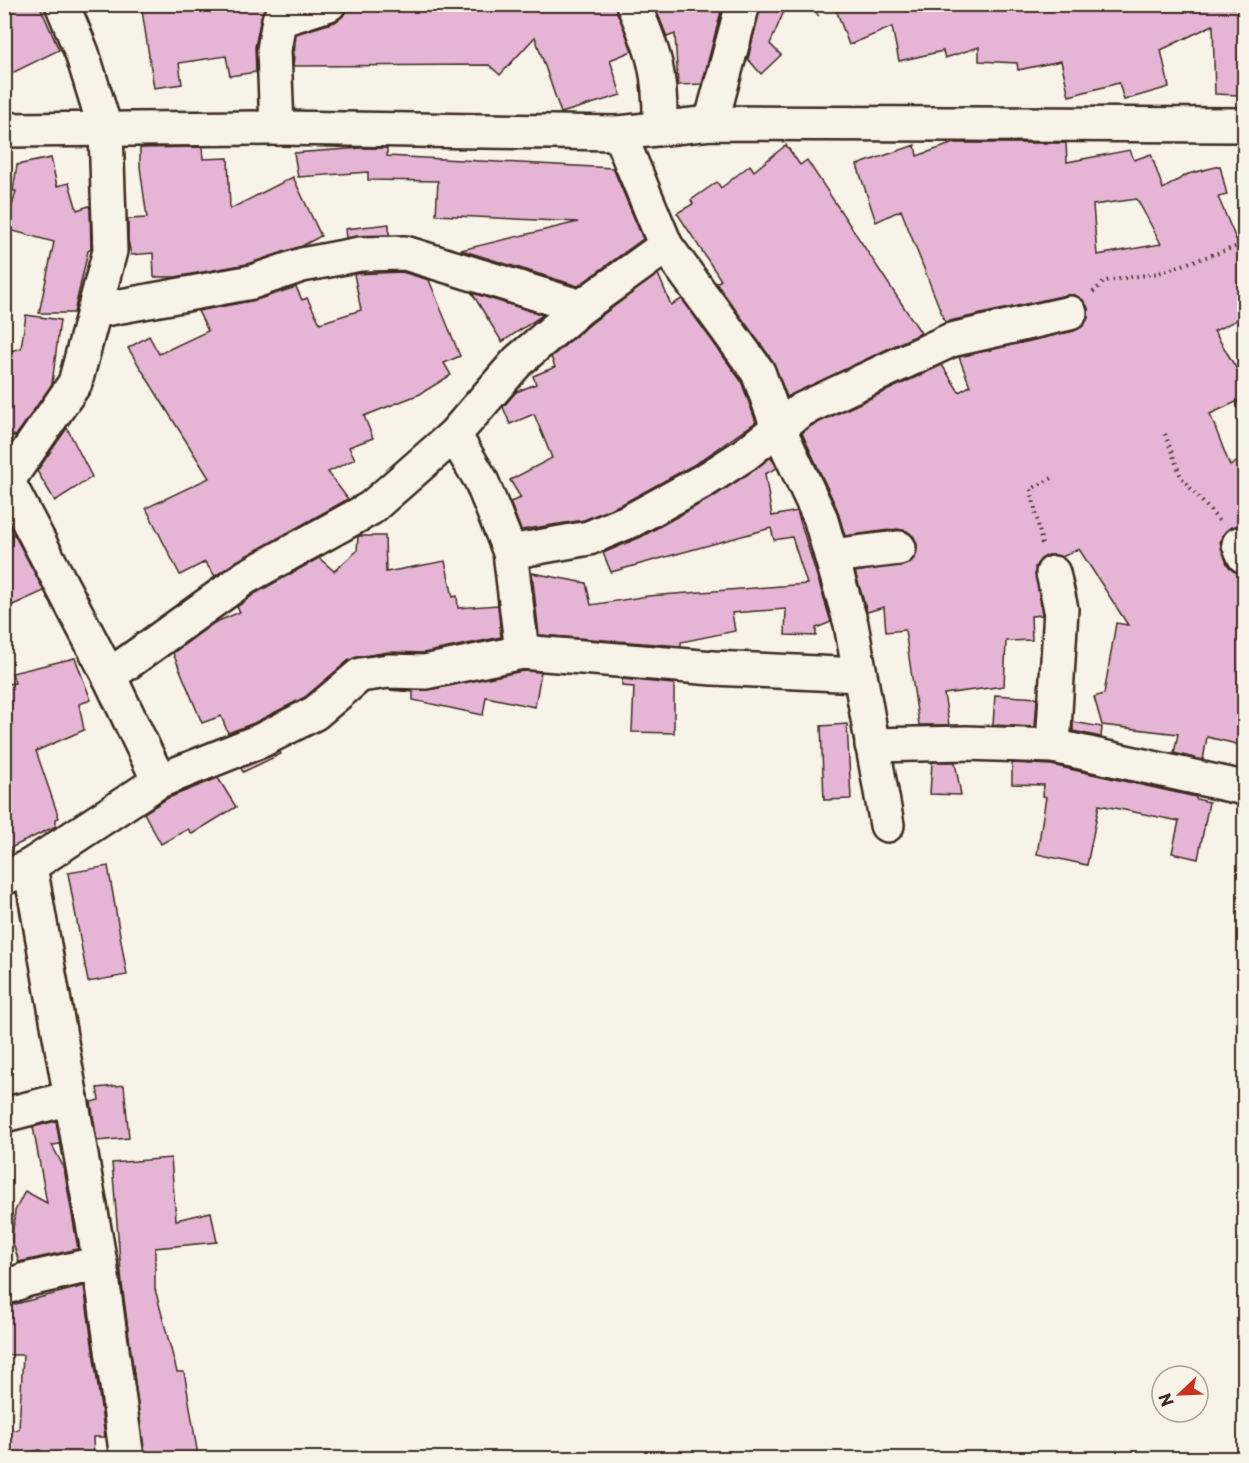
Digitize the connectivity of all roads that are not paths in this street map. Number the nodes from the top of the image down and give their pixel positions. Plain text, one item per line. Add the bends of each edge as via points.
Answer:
1 (62, 4) edge
2 (329, 4) edge
3 (633, 4) edge
4 (743, 4) edge
5 (711, 123) junction
6 (1245, 125) edge
7 (277, 128) junction
8 (660, 128) junction
9 (4, 130) edge
10 (106, 131) junction
11 (619, 134) junction
12 (666, 246) junction
13 (581, 307) junction
14 (93, 311) junction
15 (1070, 312) road end
16 (778, 427) junction
17 (454, 435) junction
18 (6, 484) edge
19 (899, 548) dead end
20 (510, 552) junction
21 (832, 556) junction
22 (1053, 573) road end
23 (522, 652) junction
24 (859, 675) junction
25 (109, 676) junction
26 (872, 745) junction
27 (1053, 746) junction
28 (159, 781) junction
29 (1245, 788) edge
30 (887, 825) dead end
31 (17, 872) edge
32 (71, 1098) junction
33 (4, 1115) edge
34 (100, 1263) junction
35 (4, 1288) edge
36 (127, 1458) edge

1 - 10 street
2 - 7 street via 279,20 274,50
3 - 8 street via 658,67
4 - 5 street
5 - 6 street
5 - 8 street
7 - 10 street
7 - 11 street
8 - 11 street
9 - 10 street
10 - 14 street via 110,250
11 - 12 street
12 - 13 street
12 - 16 street via 758,372
13 - 14 street via 405,253 360,254 302,265 252,282
13 - 17 street via 518,361
14 - 18 street via 75,384
15 - 16 street via 951,340 801,410
16 - 20 street via 707,479 632,520 590,538
16 - 21 street via 820,517
17 - 20 street via 481,480
17 - 25 street via 371,508 246,577
18 - 25 street
19 - 21 street
20 - 23 street
21 - 24 street via 851,624
22 - 27 street via 1061,609
23 - 24 street
23 - 28 street via 425,672 389,670 360,675 315,713 262,740
24 - 26 street
25 - 28 street
26 - 27 street
26 - 30 street
27 - 29 street
28 - 31 street
31 - 32 street
32 - 33 street
32 - 34 street
34 - 35 street
34 - 36 street

